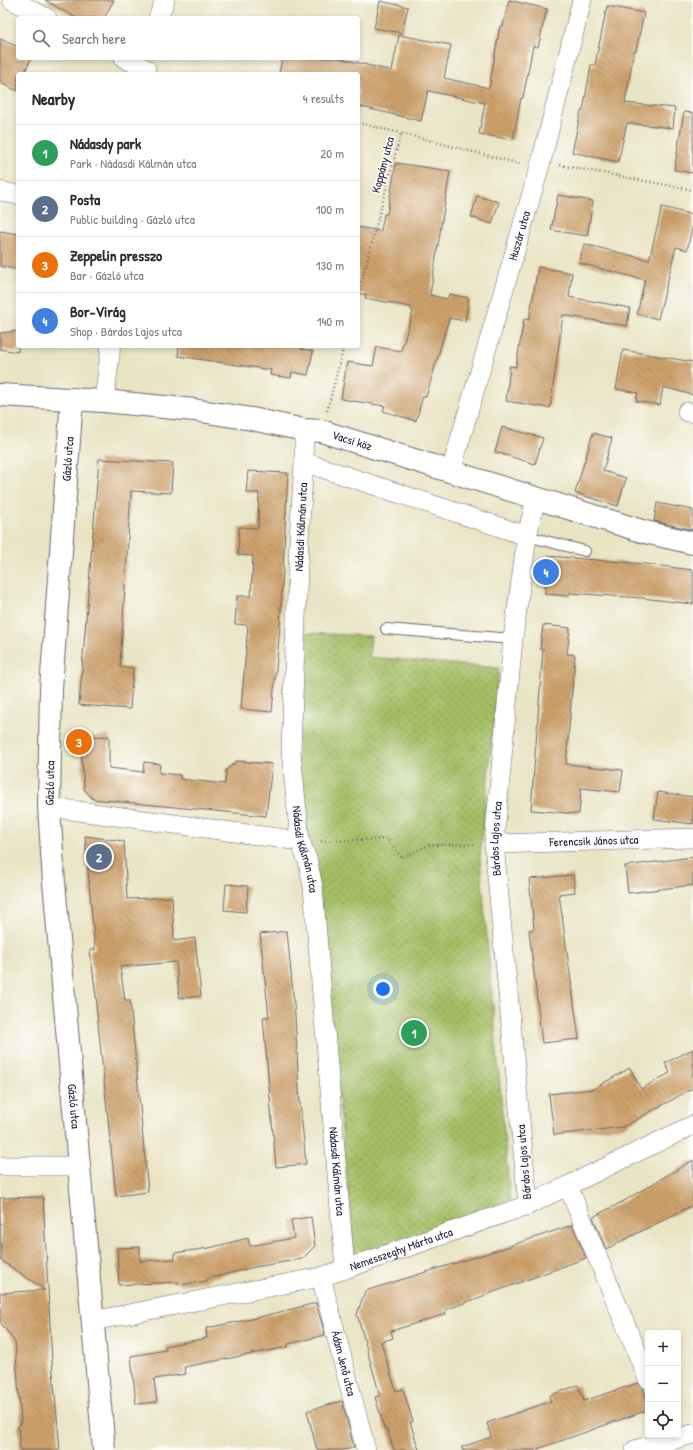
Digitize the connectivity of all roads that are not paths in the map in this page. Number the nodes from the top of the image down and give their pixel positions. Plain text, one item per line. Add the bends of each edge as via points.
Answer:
1 (12, 0) edge
2 (165, 0) edge
3 (582, 0) edge
4 (43, 16) edge
5 (159, 16) edge
6 (129, 60) edge
7 (147, 67) edge
8 (0, 191) edge
9 (16, 195) edge
10 (111, 348) edge
11 (0, 395) edge
12 (72, 399) junction
13 (104, 401) junction
14 (313, 430) junction
15 (304, 462) junction
16 (451, 471) junction
17 (536, 498) junction
18 (527, 536) junction
19 (693, 543) edge
20 (585, 550) dead end
21 (386, 629) dead end
22 (513, 639) junction
23 (49, 807) junction
24 (693, 838) edge
25 (300, 841) junction
26 (494, 844) junction
27 (693, 1125) edge
28 (0, 1166) edge
29 (78, 1166) junction
30 (568, 1186) junction
31 (528, 1205) junction
32 (345, 1269) junction
33 (320, 1277) junction
34 (92, 1321) junction
35 (645, 1371) edge
36 (693, 1434) edge
37 (681, 1436) edge
38 (669, 1438) edge
39 (104, 1450) edge
40 (366, 1450) edge
41 (635, 1450) edge

1 - 4 street
2 - 5 street
3 - 16 street, Huszár utca via 540,162
6 - 7 street
8 - 9 street
10 - 13 street
11 - 12 street, Vacsi köz
12 - 13 street, Vacsi köz
12 - 23 street, Gázló utca via 51,689
13 - 14 street, Vacsi köz via 230,416
14 - 15 street, Nádasdi Kálmán utca
14 - 16 street, Vacsi köz
15 - 18 street
15 - 25 street, Nádasdi Kálmán utca via 291,751
16 - 17 street, Vacsi köz
17 - 18 street, Bárdos Lajos utca
17 - 19 street, Vacsi köz via 645,532
18 - 20 lane
18 - 22 street, Bárdos Lajos utca
21 - 22 lane
22 - 26 street, Bárdos Lajos utca
23 - 25 street
23 - 29 street, Gázló utca
24 - 26 street, Ferencsik János utca
25 - 32 street, Nádasdi Kálmán utca via 313,887
26 - 31 street, Bárdos Lajos utca
27 - 30 street, Nemesszeghy Márta utca
28 - 29 street
29 - 34 street, Gázló utca
30 - 31 street, Nemesszeghy Márta utca
30 - 35 street
31 - 32 street, Nemesszeghy Márta utca
32 - 33 street, Nemesszeghy Márta utca
33 - 34 street, Nemesszeghy Márta utca
33 - 40 street, Ádám Jenő utca
34 - 39 street, Gázló utca
36 - 37 street
38 - 41 street

